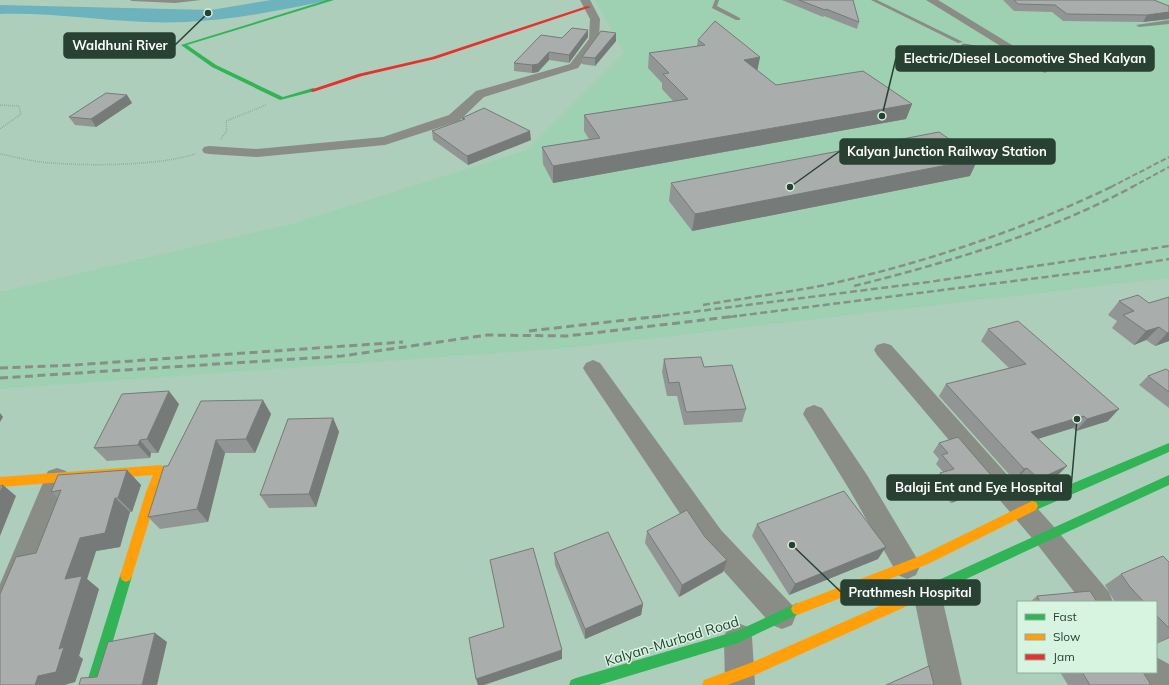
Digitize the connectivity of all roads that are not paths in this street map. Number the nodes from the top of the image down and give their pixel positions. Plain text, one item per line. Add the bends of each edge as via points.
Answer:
1 (132, 0) edge
2 (199, 0) edge
3 (332, 0) edge
4 (716, 0) edge
5 (873, 0) edge
6 (931, 0) edge
7 (147, 1) edge
8 (165, 1) edge
9 (587, 4) edge
10 (738, 19) dead end
11 (1169, 22) edge
12 (1139, 26) dead end
13 (960, 42) dead end
14 (1045, 69) dead end
15 (209, 150) road end
16 (884, 350) dead end
17 (593, 368) dead end
18 (814, 414) dead end
19 (1169, 447) edge
20 (57, 478) junction
21 (1169, 480) edge
22 (0, 482) edge
23 (1024, 510) junction
24 (1046, 536) junction
25 (907, 566) junction
26 (927, 593) junction
27 (1098, 601) edge
28 (782, 615) junction
29 (0, 618) edge
30 (738, 637) junction
31 (1157, 673) edge
32 (740, 681) edge
33 (93, 685) edge
34 (576, 685) edge
35 (709, 685) edge
36 (947, 685) edge
37 (1167, 685) edge

1 - 7 lane
2 - 8 lane
3 - 9 street via 184,45 214,66 282,99 360,75 433,58
4 - 10 lane via 714,7
5 - 13 lane
6 - 14 street
7 - 8 lane
9 - 15 street via 595,19 594,39 574,66 480,94 454,118 385,141 257,153
11 - 12 lane
16 - 23 street
17 - 28 street via 712,539
18 - 25 street
19 - 23 street, Kalyan-Murbad Road
20 - 22 street
20 - 29 street
20 - 33 street via 161,470
21 - 24 street
23 - 24 street
23 - 25 street, Kalyan-Murbad Road
24 - 26 street
24 - 27 street
25 - 28 street, Kalyan-Murbad Road
26 - 32 street via 820,638
26 - 36 street
28 - 30 street, Kalyan-Murbad Road
30 - 32 street
30 - 34 street, Kalyan-Murbad Road
31 - 37 street
32 - 35 street

